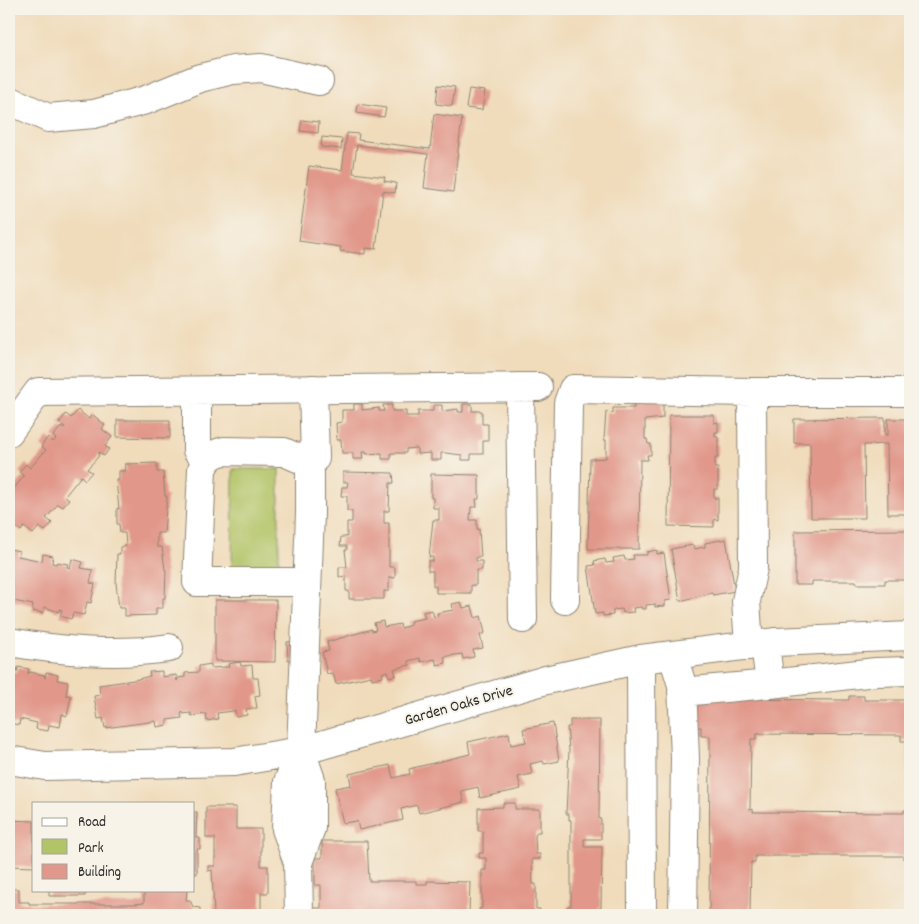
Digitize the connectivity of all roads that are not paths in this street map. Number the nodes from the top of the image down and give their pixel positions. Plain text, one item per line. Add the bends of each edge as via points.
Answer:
1 (319, 81) dead end
2 (9, 100) edge
3 (313, 390) junction
4 (197, 391) junction
5 (752, 392) junction
6 (910, 392) edge
7 (9, 432) edge
8 (207, 459) junction
9 (307, 462) junction
10 (307, 582) junction
11 (566, 600) dead end
12 (523, 619) dead end
13 (910, 636) edge
14 (9, 642) edge
15 (757, 645) junction
16 (169, 648) dead end
17 (673, 656) junction
18 (641, 660) junction
19 (910, 671) edge
20 (770, 684) junction
21 (682, 692) junction
22 (301, 751) junction
23 (9, 760) edge
24 (299, 915) edge
25 (642, 915) edge
26 (683, 915) edge

1 - 2 street via 261,68 234,70 200,78 146,100 94,114 48,118
3 - 4 street
3 - 9 street via 315,458
3 - 12 street via 529,387
4 - 7 street via 38,392
4 - 8 street via 197,450
5 - 6 street
5 - 11 street via 573,389 568,403
5 - 15 street via 753,568 746,601
8 - 9 street via 215,453 240,450 284,452
8 - 10 street via 202,469 197,582
9 - 10 street via 310,472
10 - 22 street
13 - 15 street, Garden Oaks Drive
14 - 16 street via 60,650 132,652
15 - 17 street, Garden Oaks Drive
15 - 20 street
17 - 18 street, Garden Oaks Drive
17 - 21 street
18 - 22 street, Garden Oaks Drive via 546,680
18 - 25 street
19 - 20 street
20 - 21 street
21 - 26 street via 686,758
22 - 23 street, Garden Oaks Drive via 234,762 124,766 44,766
22 - 24 street via 311,780 311,828 298,863

